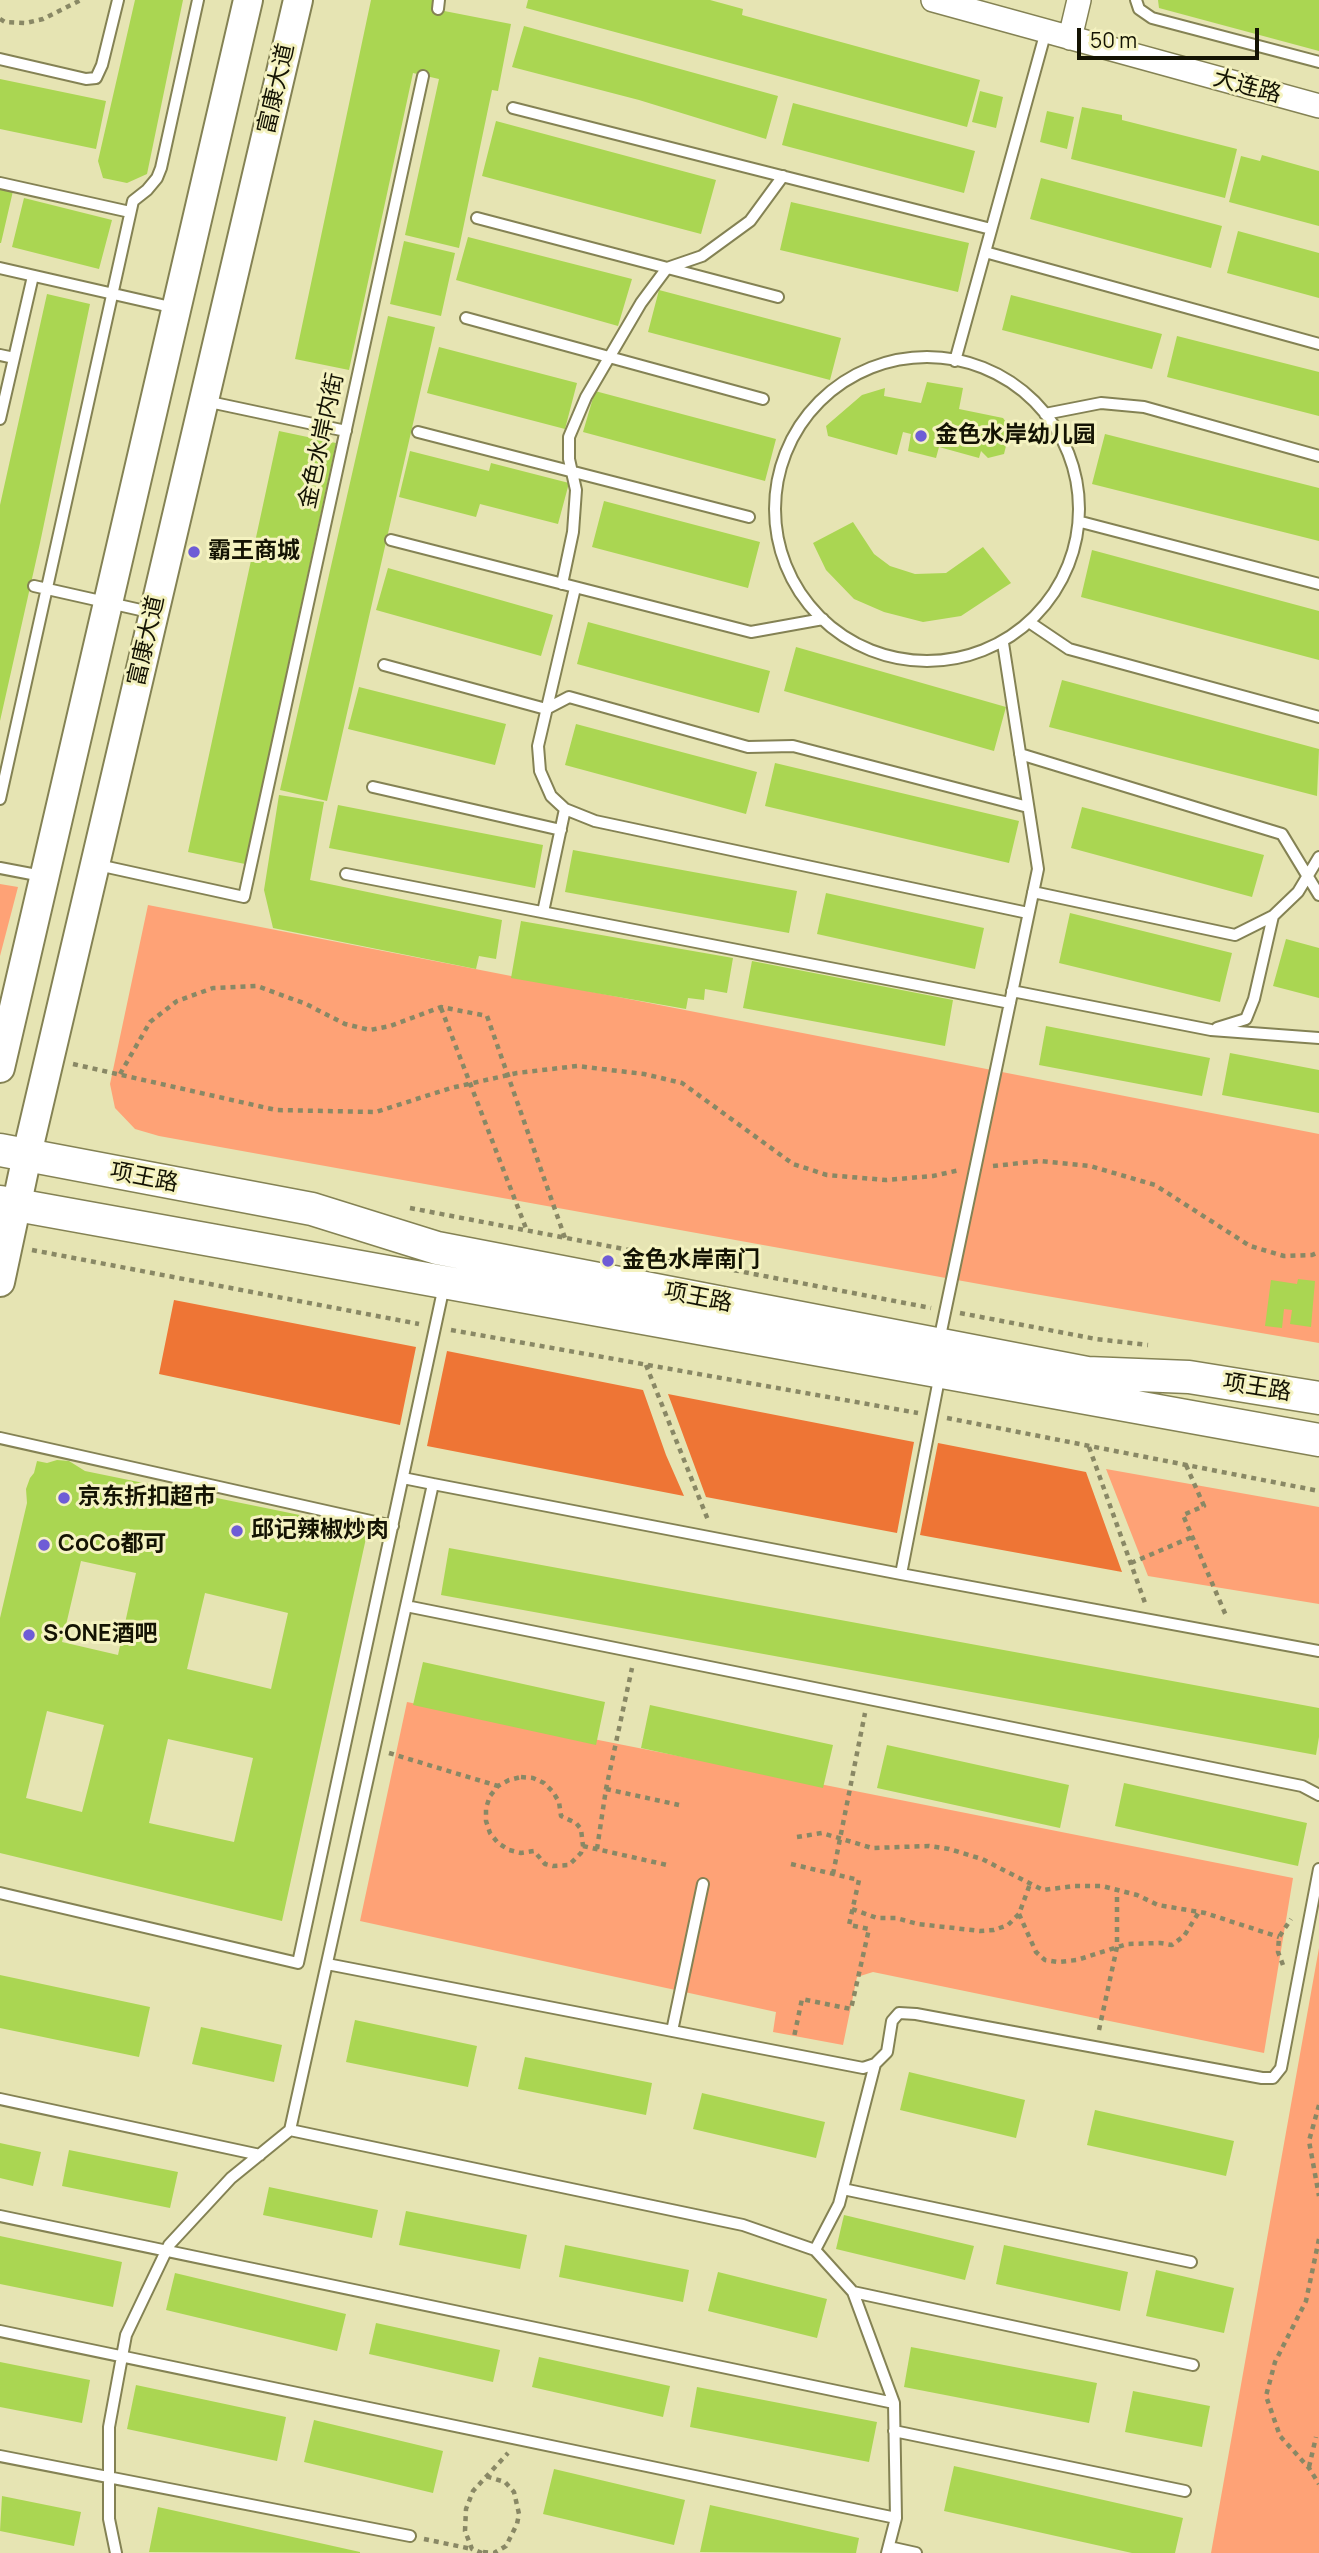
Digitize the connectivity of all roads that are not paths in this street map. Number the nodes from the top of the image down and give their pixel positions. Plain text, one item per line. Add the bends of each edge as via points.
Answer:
1 (118, 0) edge
2 (198, 0) edge
3 (248, 0) edge
4 (298, 0) edge
5 (933, 0) edge
6 (1079, 0) edge
7 (1136, 0) edge
8 (1046, 31) junction
9 (1070, 38) junction
10 (0, 59) edge
11 (1319, 62) edge
12 (423, 76) dead end
13 (1319, 106) edge
14 (513, 108) dead end
15 (783, 176) junction
16 (0, 183) edge
17 (130, 212) junction
18 (477, 218) dead end
19 (991, 229) junction
20 (985, 252) junction
21 (0, 268) edge
22 (667, 268) junction
23 (33, 276) junction
24 (112, 294) junction
25 (778, 298) dead end
26 (177, 308) junction
27 (466, 318) dead end
28 (1319, 344) edge
29 (0, 355) edge
30 (14, 358) junction
31 (610, 358) junction
32 (955, 360) junction
33 (763, 399) dead end
34 (204, 401) junction
35 (1045, 414) junction
36 (0, 419) edge
37 (346, 431) junction
38 (418, 432) dead end
39 (1319, 456) edge
40 (571, 471) junction
41 (749, 517) dead end
42 (1081, 522) junction
43 (391, 540) dead end
44 (562, 584) junction
45 (1319, 584) edge
46 (34, 586) dead end
47 (575, 588) junction
48 (47, 589) junction
49 (108, 603) junction
50 (154, 613) junction
51 (823, 619) junction
52 (1029, 622) junction
53 (1003, 643) junction
54 (384, 665) dead end
55 (546, 709) junction
56 (1319, 717) edge
57 (1020, 754) junction
58 (373, 787) dead end
59 (0, 799) edge
60 (1028, 807) junction
61 (565, 809) junction
62 (561, 830) junction
63 (1319, 857) edge
64 (95, 864) junction
65 (0, 868) edge
66 (345, 874) dead end
67 (44, 877) junction
68 (1307, 878) junction
69 (1033, 892) junction
70 (1319, 895) edge
71 (543, 912) junction
72 (1028, 913) junction
73 (1273, 916) junction
74 (1012, 991) junction
75 (1010, 1003) junction
76 (1211, 1030) junction
77 (1319, 1038) edge
78 (0, 1068) edge
79 (13, 1153) edge
80 (8, 1204) edge
81 (0, 1282) edge
82 (445, 1283) junction
83 (939, 1358) junction
84 (1319, 1398) edge
85 (0, 1438) edge
86 (1319, 1440) edge
87 (403, 1478) junction
88 (433, 1484) junction
89 (393, 1526) junction
90 (901, 1574) junction
91 (406, 1606) junction
92 (1319, 1651) edge
93 (1319, 1795) edge
94 (1319, 1869) edge
95 (702, 1884) dead end
96 (0, 1893) edge
97 (327, 1964) junction
98 (672, 2031) junction
99 (875, 2064) junction
100 (0, 2099) edge
101 (290, 2130) junction
102 (260, 2155) junction
103 (843, 2189) junction
104 (0, 2216) edge
105 (166, 2250) junction
106 (816, 2250) junction
107 (1191, 2262) dead end
108 (853, 2292) junction
109 (0, 2331) edge
110 (122, 2357) junction
111 (1193, 2365) dead end
112 (894, 2403) junction
113 (894, 2431) junction
114 (0, 2456) edge
115 (108, 2477) junction
116 (1185, 2491) dead end
117 (895, 2518) junction
118 (410, 2536) road end
119 (888, 2550) edge
120 (116, 2553) edge
121 (916, 2553) edge

1 - 10 lane via 96,78
2 - 17 lane via 161,168 133,201
3 - 26 street, 富康大道
4 - 34 street, 富康大道
5 - 8 street, 大连路
6 - 9 street
7 - 11 lane via 1139,9 1152,18
8 - 9 street, 大连路
8 - 19 lane
9 - 13 street, 大连路
12 - 37 lane, 金色水岸内街
14 - 15 lane
15 - 19 lane
15 - 22 lane via 750,221 702,256
16 - 17 lane
17 - 24 lane
18 - 22 lane
19 - 20 lane
20 - 28 lane
20 - 32 lane
21 - 23 lane
22 - 25 lane
22 - 31 lane
23 - 24 lane
23 - 30 lane
24 - 26 lane
24 - 48 lane
26 - 49 street, 富康大道
27 - 31 lane
29 - 30 lane
30 - 36 lane
31 - 33 lane
31 - 40 lane via 569,437
32 - 35 lane via 981,366 1024,390
32 - 51 lane via 932,356 882,363 838,385 802,420 780,466 774,517 785,568
34 - 37 lane
34 - 50 street, 富康大道
35 - 39 lane via 1101,403 1144,407
35 - 42 lane via 1057,427 1077,473
37 - 64 lane, 金色水岸内街 via 244,897
38 - 40 lane
40 - 41 lane
40 - 44 lane via 576,490 574,521
42 - 45 lane
42 - 52 lane via 1069,570 1042,612
43 - 44 lane
44 - 47 lane
46 - 48 lane
47 - 51 lane via 751,632
47 - 55 lane
48 - 49 lane
48 - 59 lane
49 - 50 lane
49 - 67 street, 富康大道
50 - 64 street, 富康大道
51 - 53 lane via 853,643 902,660 954,660
52 - 53 lane
52 - 56 lane via 1069,649
53 - 57 lane
54 - 55 lane
55 - 60 lane via 569,697 748,747 793,746
55 - 61 lane via 538,746 540,771 551,796
57 - 60 lane
57 - 68 lane via 1282,834
58 - 62 lane
60 - 69 lane via 1038,869
61 - 62 lane
61 - 72 lane via 595,821
62 - 71 lane
63 - 68 lane
64 - 79 street, 富康大道 via 50,1058
65 - 67 lane
66 - 71 lane
67 - 78 street, 富康大道
68 - 70 lane
68 - 73 lane
69 - 72 lane
69 - 73 lane via 1235,935
71 - 75 lane
72 - 74 lane
73 - 76 lane via 1246,1019
74 - 75 lane
74 - 76 lane
75 - 83 lane
76 - 77 lane
79 - 80 street, 富康大道
79 - 83 main road, 项王路 via 312,1209 437,1248
80 - 81 street, 富康大道 via 8,1245
80 - 82 main road, 项王路
82 - 83 main road, 项王路
82 - 87 lane
83 - 84 main road, 项王路 via 1087,1373 1189,1377
83 - 86 main road, 项王路
83 - 90 lane
85 - 89 lane
87 - 88 lane
87 - 89 lane
88 - 90 lane
88 - 91 lane
89 - 96 lane via 298,1963
90 - 92 lane
91 - 93 lane via 1301,1786
91 - 97 lane
94 - 99 lane via 1280,2068 1273,2078 899,2013 892,2021 887,2052
95 - 98 lane
97 - 98 lane
97 - 101 lane
98 - 99 lane via 863,2068
99 - 103 lane
100 - 102 lane
101 - 102 lane
101 - 106 lane via 743,2225
102 - 105 lane via 231,2178
103 - 106 lane
103 - 107 lane
104 - 105 lane
105 - 110 lane via 126,2335
105 - 112 lane
106 - 108 lane
108 - 111 lane
108 - 112 lane
109 - 110 lane
110 - 115 lane via 109,2427
110 - 117 lane
112 - 113 lane
113 - 116 lane
113 - 117 lane
114 - 115 lane
115 - 118 lane
115 - 120 lane
117 - 119 lane
119 - 121 lane

